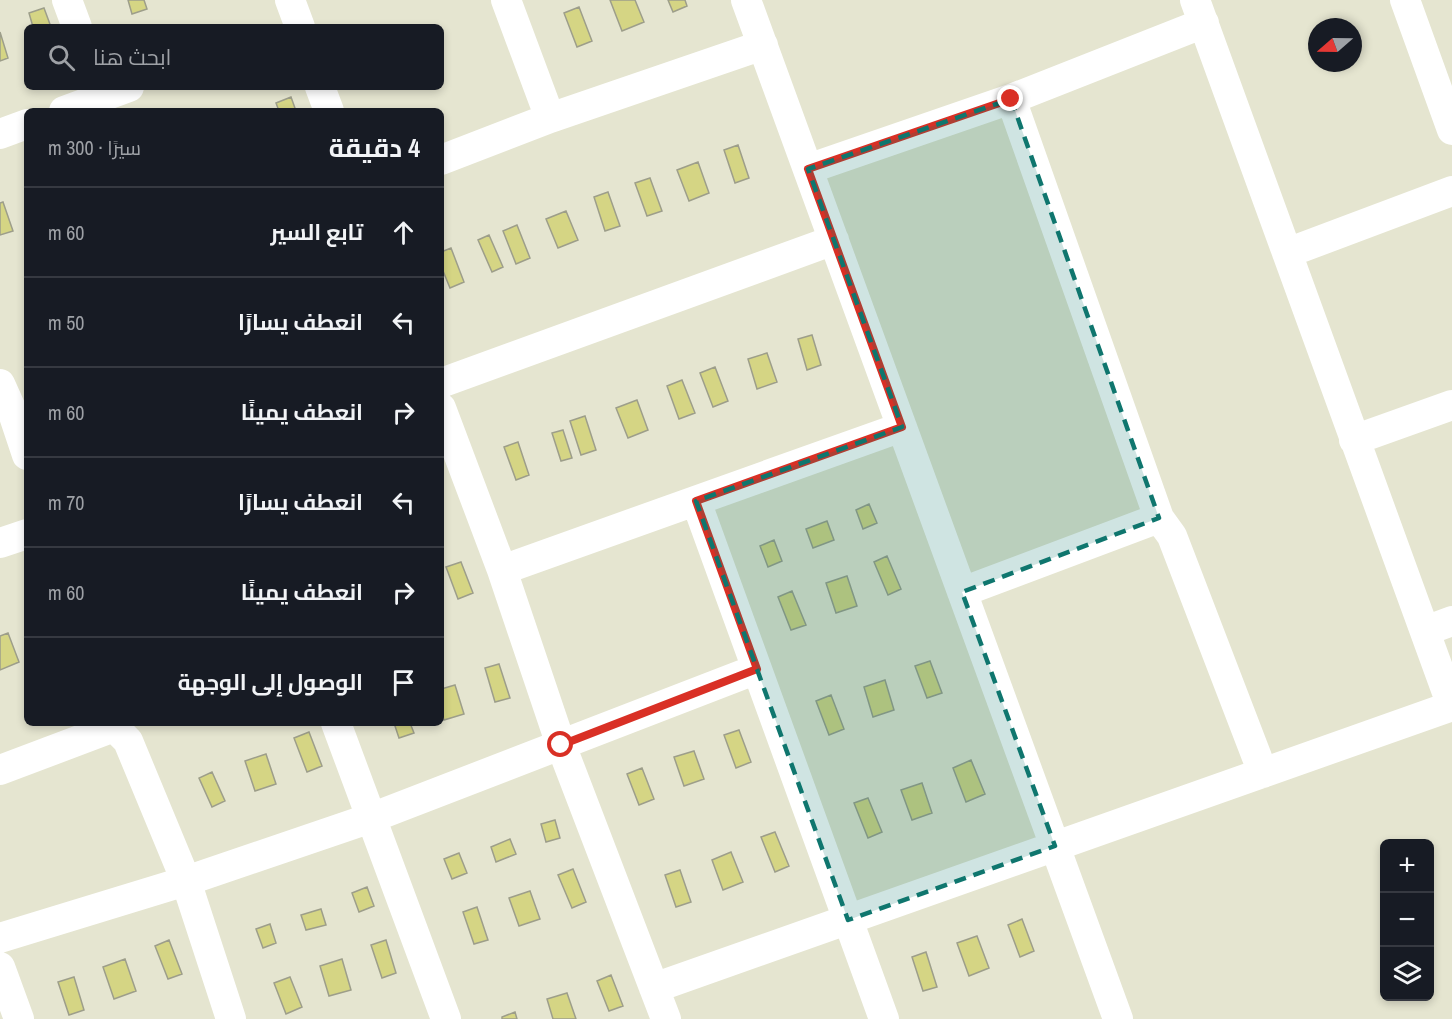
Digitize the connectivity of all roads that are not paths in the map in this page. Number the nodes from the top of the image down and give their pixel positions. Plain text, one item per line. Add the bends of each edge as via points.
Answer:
1 (67, 0) edge
2 (506, 0) edge
3 (746, 0) edge
4 (1405, 0) edge
5 (1200, 11) edge
6 (76, 24) edge
7 (763, 45) junction
8 (321, 90) edge
9 (110, 95) edge
10 (1011, 99) junction
11 (73, 108) edge
12 (328, 108) edge
13 (550, 118) junction
14 (24, 125) edge
15 (1452, 130) edge
16 (0, 134) edge
17 (444, 159) edge
18 (808, 169) junction
19 (1452, 191) edge
20 (834, 240) junction
21 (1287, 253) junction
22 (444, 382) edge
23 (0, 384) edge
24 (1452, 405) edge
25 (444, 416) edge
26 (902, 427) junction
27 (1354, 440) junction
28 (24, 446) edge
29 (696, 501) junction
30 (1159, 518) junction
31 (24, 535) edge
32 (0, 543) edge
33 (502, 570) junction
34 (962, 592) junction
35 (1438, 626) edge
36 (757, 669) junction
37 (112, 726) edge
38 (116, 726) edge
39 (337, 726) edge
40 (561, 745) junction
41 (0, 770) edge
42 (1263, 773) junction
43 (371, 818) junction
44 (1055, 846) junction
45 (186, 881) junction
46 (848, 920) junction
47 (0, 938) edge
48 (0, 967) edge
49 (654, 988) junction
50 (19, 1019) edge
51 (231, 1019) edge
52 (446, 1019) edge
53 (666, 1019) edge
54 (884, 1019) edge
55 (1118, 1019) edge

1 - 6 street
2 - 13 street
3 - 7 street
4 - 15 street
5 - 10 street
5 - 21 street
7 - 13 street
7 - 18 street
8 - 12 street
9 - 11 street
10 - 18 street
10 - 30 street
13 - 17 street
14 - 16 street
18 - 20 street
19 - 21 street
20 - 22 street
20 - 26 street
21 - 27 street
23 - 28 street
24 - 27 street
25 - 33 street
26 - 29 street
26 - 34 street
27 - 35 street
29 - 33 street
29 - 36 street
30 - 34 street
30 - 42 street via 1172,536
31 - 32 street
33 - 40 street
34 - 44 street
35 - 42 street via 1452,706
36 - 40 street
36 - 46 street
37 - 41 street
38 - 45 street via 128,741
39 - 43 street
40 - 43 street
40 - 49 street
42 - 44 street
43 - 45 street
43 - 52 street
44 - 46 street
44 - 55 street
45 - 47 street
45 - 51 street
46 - 49 street
46 - 54 street
48 - 50 street
49 - 53 street

